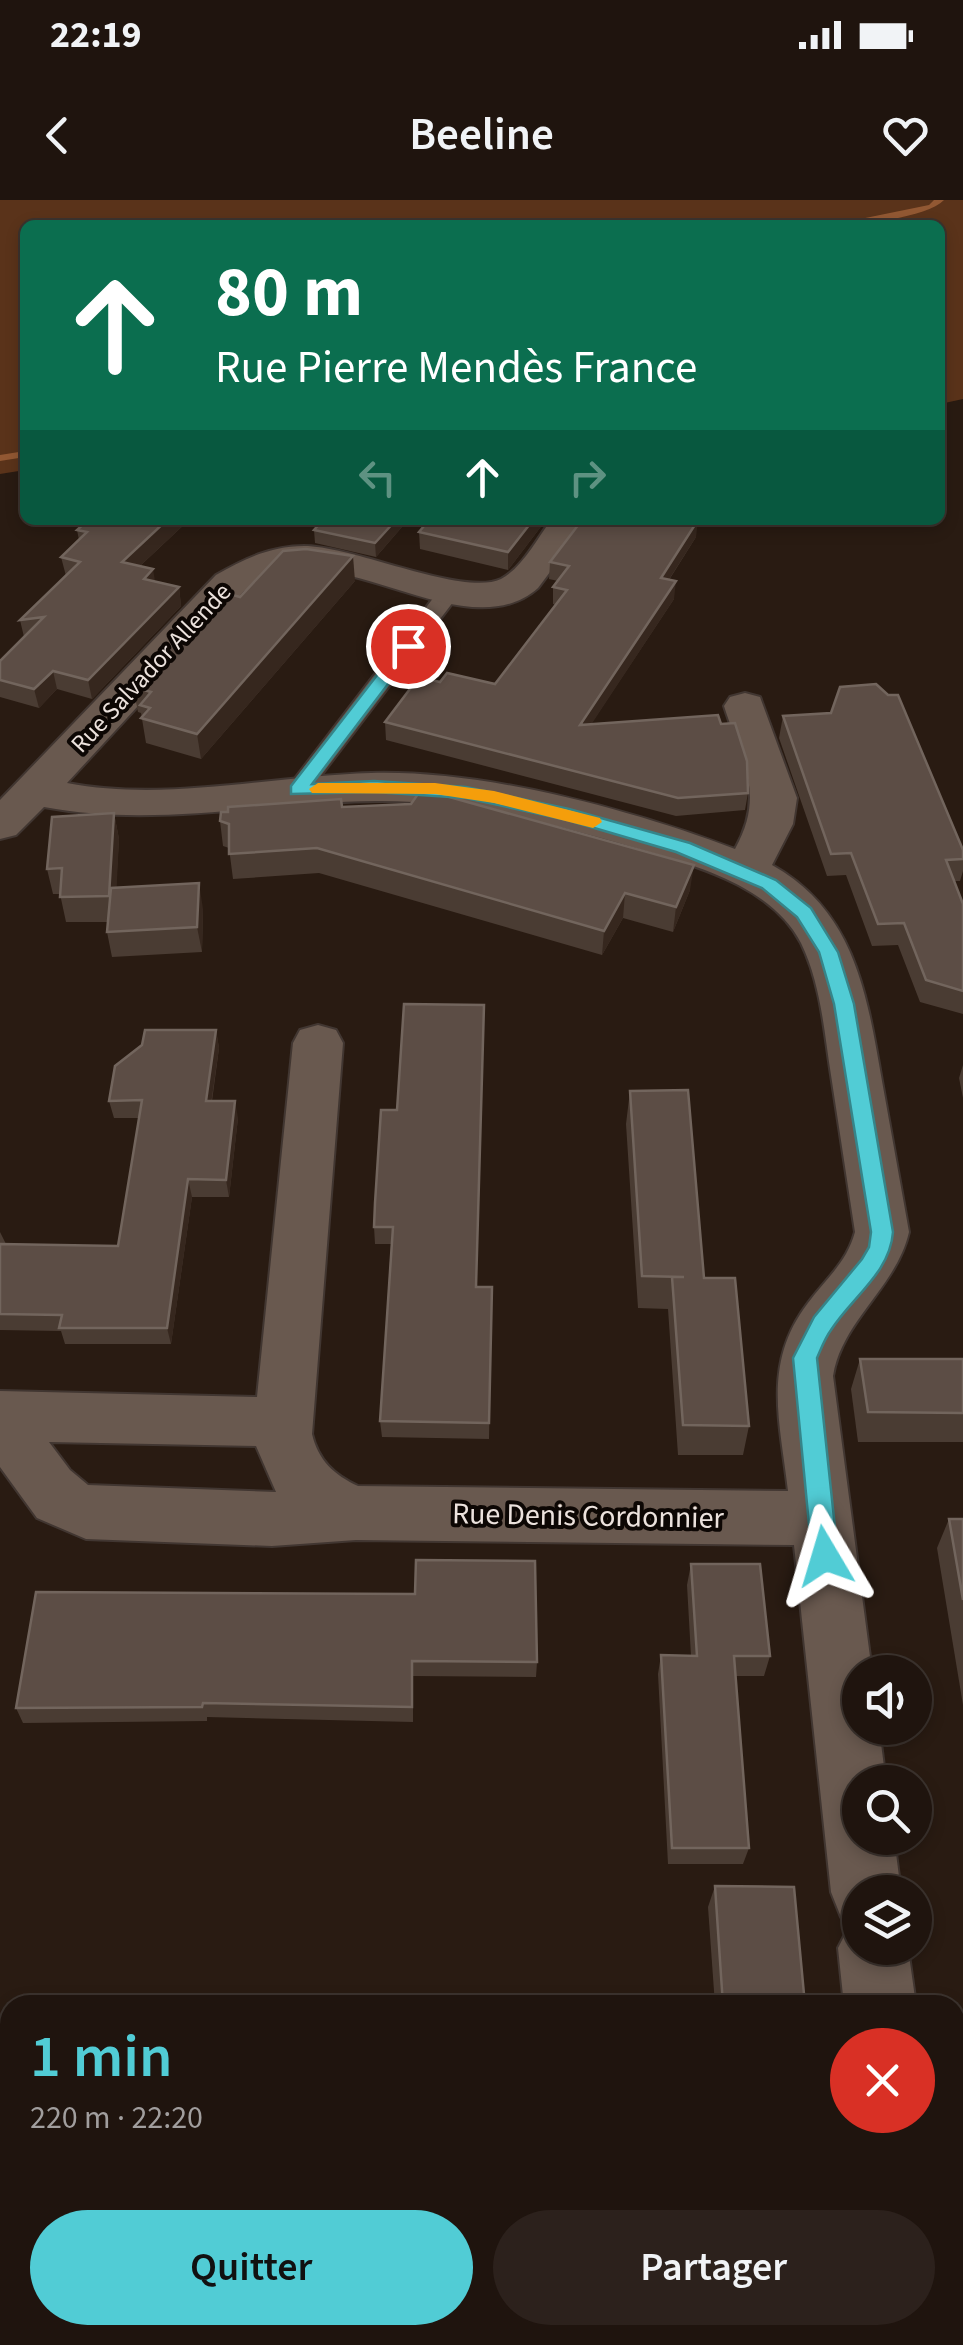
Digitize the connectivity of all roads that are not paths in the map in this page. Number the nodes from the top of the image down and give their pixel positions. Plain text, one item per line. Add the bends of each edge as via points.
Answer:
1 (566, 525) edge
2 (452, 589) junction
3 (745, 706) dead end
4 (35, 790) junction
5 (298, 790) junction
6 (0, 825) edge
7 (746, 871) junction
8 (318, 1043) dead end
9 (0, 1416) edge
10 (283, 1422) junction
11 (0, 1426) edge
12 (356, 1513) junction
13 (820, 1518) junction
14 (864, 1875) edge
15 (875, 1965) edge
16 (879, 1995) edge

1 - 2 street, Rue Salvador Allende via 516,586 490,594
2 - 4 street, Rue Salvador Allende via 303,556 258,563 230,583
2 - 5 lane
3 - 7 street via 775,798 772,824
4 - 5 street via 68,800 118,802
4 - 6 street, Rue Salvador Allende
5 - 7 street via 406,787 494,797 683,847
7 - 13 street via 788,898 828,952 844,1004 882,1232 876,1257 822,1324 805,1358
8 - 10 street, Rue Denis Cordonnier
9 - 10 street
10 - 12 street, Rue Denis Cordonnier via 294,1472 320,1496
11 - 12 street, Rue Denis Cordonnier via 23,1448 51,1495 73,1509 272,1519
12 - 13 street, Rue Denis Cordonnier
13 - 14 street
15 - 16 street

